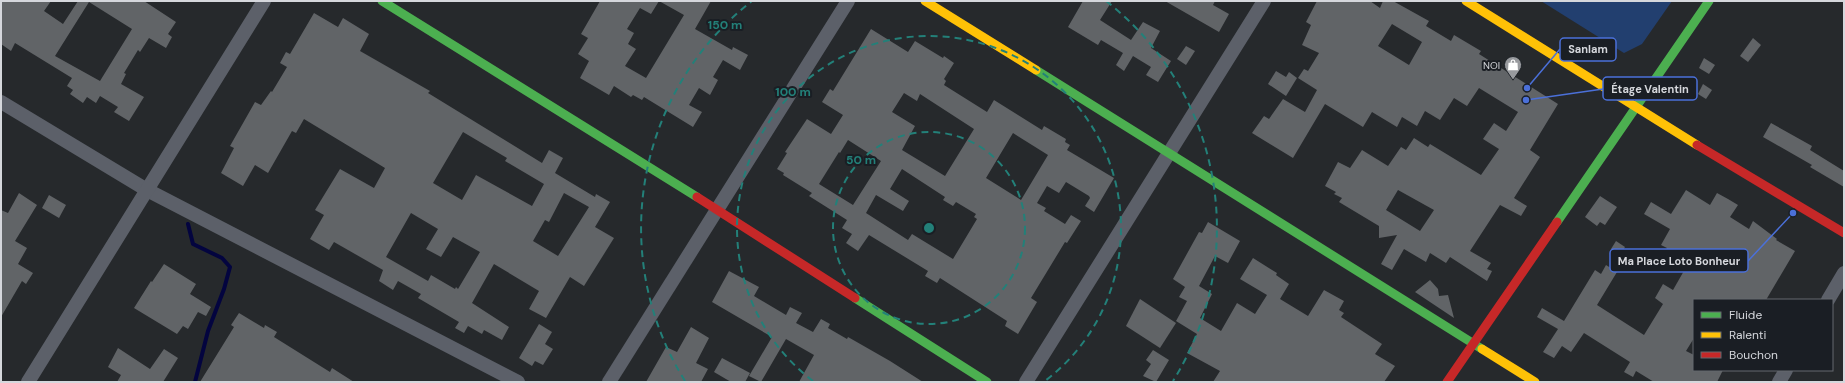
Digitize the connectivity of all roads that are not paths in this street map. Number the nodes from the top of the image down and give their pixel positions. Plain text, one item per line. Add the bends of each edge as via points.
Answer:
1 (264, 1) edge
2 (382, 1) edge
3 (848, 1) edge
4 (925, 1) edge
5 (1264, 1) edge
6 (1466, 1) edge
7 (1709, 1) edge
8 (1, 102) edge
9 (1636, 108) junction
10 (1169, 153) junction
11 (147, 190) junction
12 (718, 210) junction
13 (1844, 233) edge
14 (1844, 273) edge
15 (1829, 299) edge
16 (1474, 344) junction
17 (1785, 371) edge
18 (28, 382) edge
19 (518, 382) edge
20 (609, 382) edge
21 (987, 382) edge
22 (1026, 382) edge
23 (1447, 382) edge
24 (1535, 382) edge
25 (1779, 382) edge

1 - 11 street
2 - 12 street
3 - 12 street
4 - 10 street
5 - 10 street
6 - 9 street
7 - 9 street
8 - 11 street
9 - 13 street
9 - 16 street
10 - 16 street
10 - 22 street
11 - 18 street
11 - 19 street
12 - 20 street
12 - 21 street
14 - 15 street
16 - 23 street
16 - 24 street
17 - 25 street

